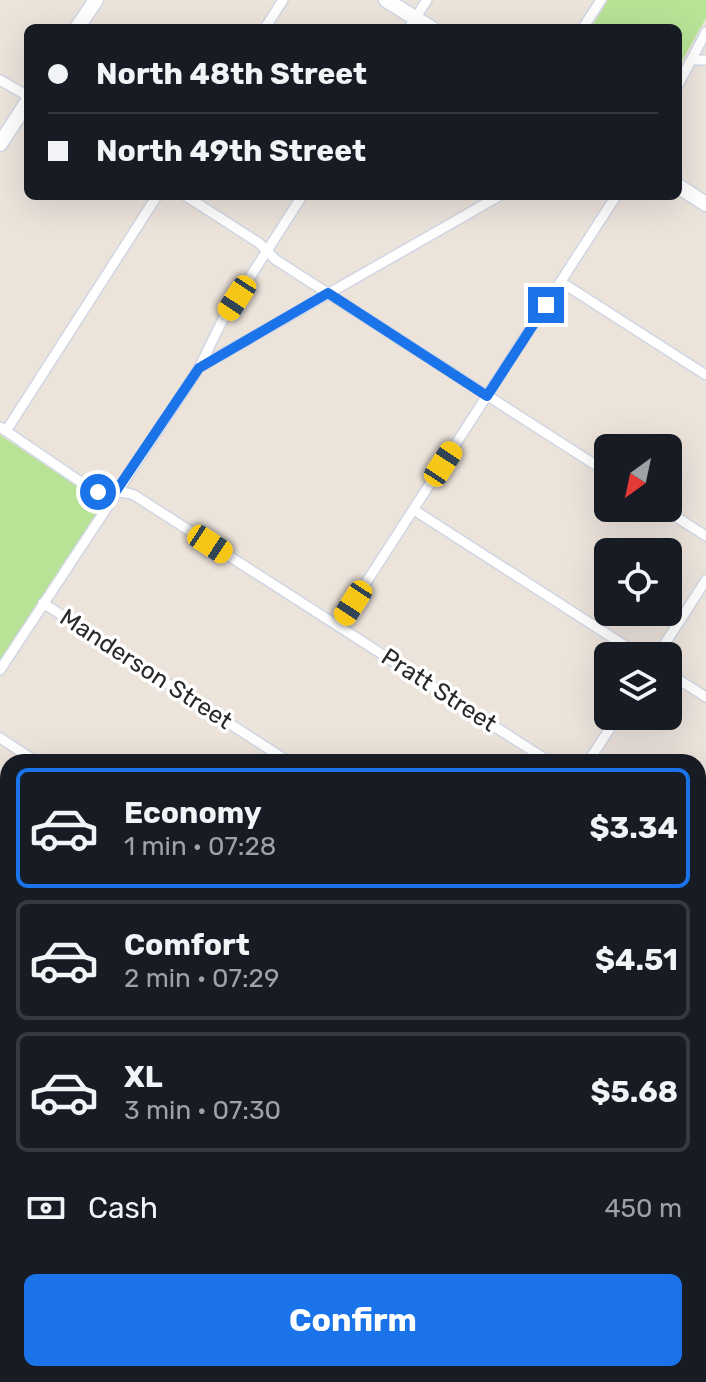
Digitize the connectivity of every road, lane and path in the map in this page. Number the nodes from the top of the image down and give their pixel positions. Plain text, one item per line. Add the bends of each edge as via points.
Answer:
1 (96, 0) edge
2 (283, 0) edge
3 (386, 0) edge
4 (427, 0) edge
5 (601, 0) edge
6 (412, 23) edge
7 (80, 24) edge
8 (268, 24) edge
9 (586, 24) edge
10 (706, 32) edge
11 (691, 60) junction
12 (706, 60) edge
13 (682, 77) edge
14 (0, 80) edge
15 (24, 96) edge
16 (24, 105) edge
17 (0, 144) edge
18 (682, 189) edge
19 (154, 200) edge
20 (192, 200) edge
21 (299, 200) edge
22 (492, 200) edge
23 (613, 200) edge
24 (706, 204) edge
25 (267, 251) junction
26 (561, 282) junction
27 (328, 293) junction
28 (199, 368) junction
29 (706, 375) edge
30 (487, 396) junction
31 (3, 429) edge
32 (594, 464) edge
33 (116, 491) junction
34 (414, 510) junction
35 (682, 521) edge
36 (706, 536) edge
37 (706, 580) edge
38 (43, 603) junction
39 (338, 626) junction
40 (619, 642) edge
41 (666, 642) edge
42 (0, 670) edge
43 (682, 682) edge
44 (706, 697) edge
45 (609, 730) edge
46 (0, 738) edge
47 (25, 754) edge
48 (277, 754) edge
49 (538, 754) edge
50 (593, 754) edge

1 - 7 street
2 - 8 street
3 - 6 street
4 - 6 street
5 - 9 street
10 - 11 street
11 - 12 street
11 - 13 street
14 - 15 street
16 - 17 street
18 - 24 street
19 - 31 street
20 - 25 street
21 - 25 street
22 - 27 street
23 - 26 street
25 - 27 street
25 - 28 street
26 - 29 street
26 - 30 street
27 - 28 street
27 - 30 street
28 - 33 street
30 - 32 street
30 - 34 street
31 - 33 street, Pratt Street via 91,489
33 - 38 street
33 - 39 street, Pratt Street via 134,495
34 - 39 street
34 - 40 street
35 - 36 street
37 - 41 street
38 - 42 street
38 - 48 street, Manderson Street
39 - 49 street, Pratt Street
43 - 44 street
45 - 50 street
46 - 47 street

